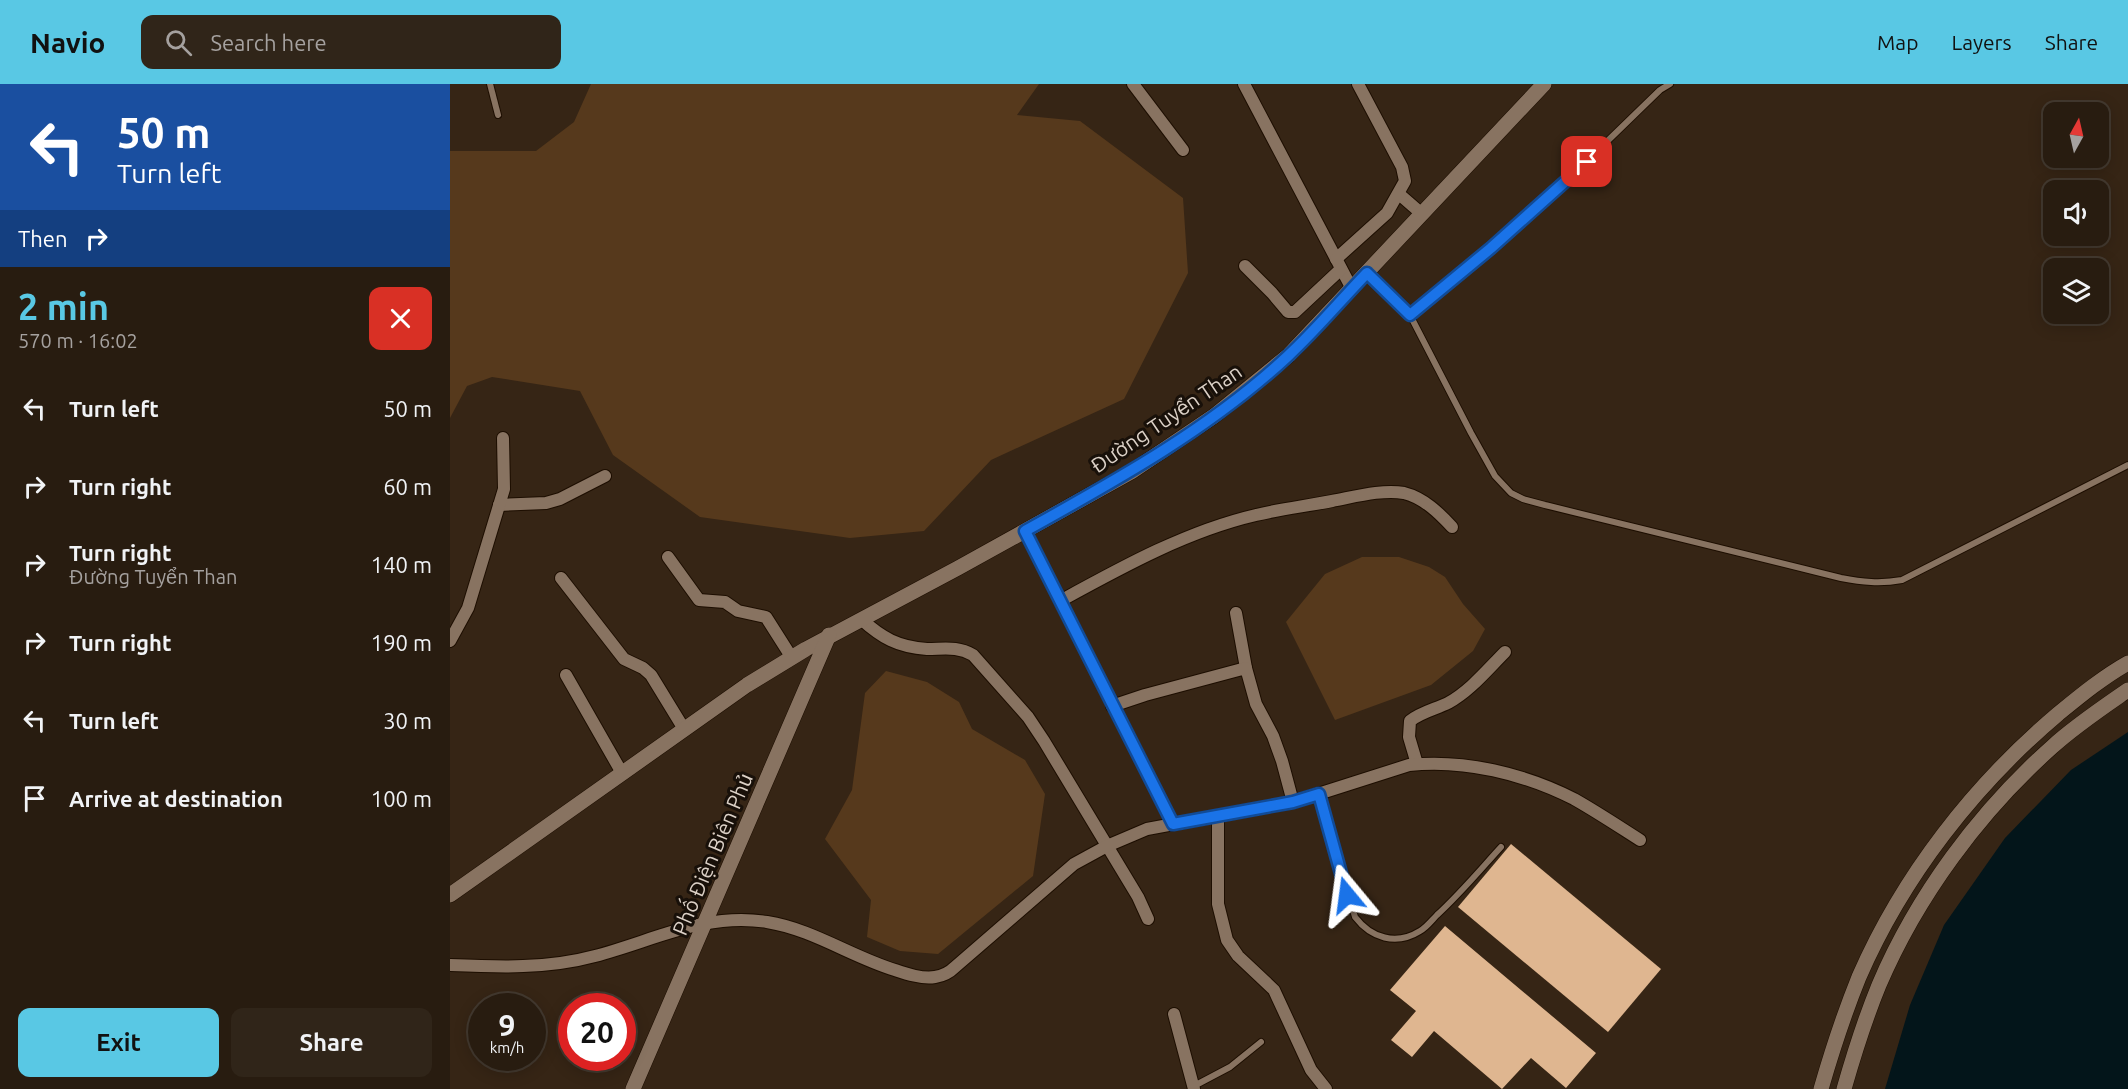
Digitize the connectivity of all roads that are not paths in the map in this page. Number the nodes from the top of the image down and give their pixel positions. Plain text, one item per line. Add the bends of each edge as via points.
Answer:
1 (490, 84) edge
2 (1133, 84) edge
3 (1244, 84) edge
4 (1358, 84) edge
5 (1544, 84) edge
6 (1670, 84) edge
7 (1529, 91) edge
8 (498, 115) dead end
9 (1183, 150) dead end
10 (1399, 194) junction
11 (1422, 214) junction
12 (1339, 264) junction
13 (1245, 266) dead end
14 (1371, 276) junction
15 (1352, 289) junction
16 (1410, 315) junction
17 (503, 438) dead end
18 (2128, 465) edge
19 (605, 476) dead end
20 (499, 505) junction
21 (1452, 527) dead end
22 (1025, 531) junction
23 (668, 557) dead end
24 (561, 578) dead end
25 (1060, 601) junction
26 (1236, 613) dead end
27 (861, 619) junction
28 (829, 635) junction
29 (450, 641) edge
30 (1505, 652) dead end
31 (792, 658) junction
32 (2128, 663) edge
33 (1246, 668) junction
34 (566, 675) dead end
35 (2128, 690) edge
36 (1112, 706) junction
37 (684, 729) junction
38 (1417, 765) junction
39 (622, 773) junction
40 (1319, 794) junction
41 (1293, 802) junction
42 (1218, 817) junction
43 (1173, 824) junction
44 (1640, 840) dead end
45 (1107, 846) junction
46 (1501, 847) dead end
47 (450, 895) edge
48 (1148, 919) dead end
49 (706, 922) junction
50 (450, 965) edge
51 (1174, 1014) dead end
52 (1261, 1042) dead end
53 (1194, 1088) edge
54 (633, 1089) edge
55 (1326, 1089) edge
56 (1821, 1089) edge
57 (1844, 1089) edge

1 - 8 lane
2 - 9 street
3 - 12 street
4 - 10 street via 1402,167 1405,181
5 - 7 street, Đường Tuyển Than
6 - 16 lane via 1548,197
7 - 11 street, Đường Tuyển Than
10 - 11 street
10 - 12 street via 1388,213
11 - 14 street, Đường Tuyển Than
12 - 13 street via 1291,313
12 - 15 street
14 - 15 street, Đường Tuyển Than
14 - 16 lane
15 - 22 street, Đường Tuyển Than via 1289,355 1214,416 1131,472
16 - 18 lane via 1485,459 1511,493 1545,505 1841,578 1866,583 1902,580
17 - 20 street via 504,489
19 - 20 street via 546,503
20 - 29 street via 468,608
21 - 25 street via 1429,505 1403,493 1357,496 1255,515 1169,546
22 - 25 street
22 - 27 street, Đường Tuyển Than
23 - 31 street via 699,600 725,602 738,611 766,616
24 - 37 street via 624,659 651,675
25 - 36 street
26 - 33 street
27 - 28 street, Đường Tuyển Than
27 - 45 street via 888,641 926,649 963,649 973,655 1028,717
28 - 31 street, Đường Tuyển Than
28 - 49 street, Phố Điện Biên Phủ
30 - 38 street via 1463,693 1410,721 1409,737
31 - 37 street, Đường Tuyển Than
32 - 56 street via 2078,698 1999,768 1939,840 1910,882 1864,967
33 - 36 street
33 - 41 street via 1256,704 1282,761
34 - 39 street
35 - 57 street via 2053,746 2017,780 1955,855 1899,943 1862,1030
36 - 43 street
37 - 39 street, Đường Tuyển Than
38 - 40 street
38 - 44 street via 1452,764 1526,780 1572,798
39 - 47 street, Đường Tuyển Than
40 - 41 street
40 - 46 lane via 1355,917 1365,929 1384,938 1402,938 1420,931
41 - 42 street
42 - 43 street
42 - 55 street via 1218,904 1227,940 1274,990 1311,1070
43 - 45 street via 1147,829
45 - 48 street
45 - 49 street via 1074,864 949,972 935,977 908,975 871,963 798,930 768,922
49 - 50 street via 567,963 530,967
49 - 54 street, Phố Điện Biên Phủ
51 - 53 street
52 - 53 lane via 1230,1067

